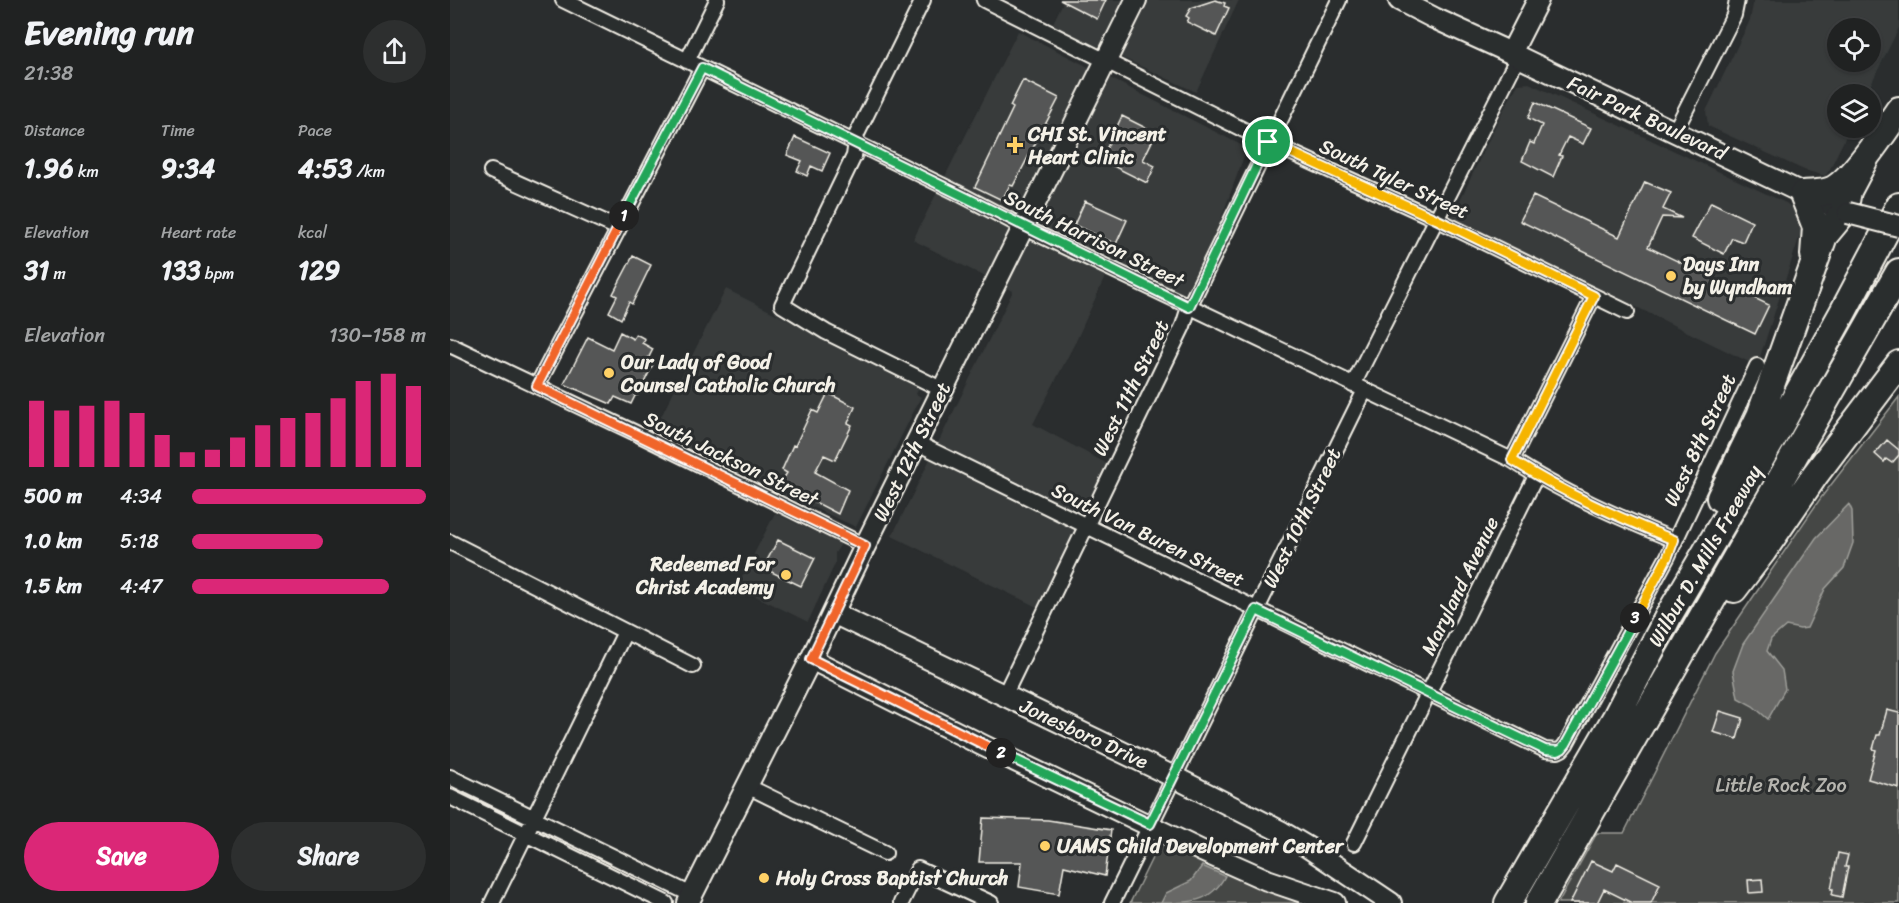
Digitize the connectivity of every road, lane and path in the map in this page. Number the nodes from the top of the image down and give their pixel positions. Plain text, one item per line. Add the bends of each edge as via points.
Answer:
1 (563, 0) edge
2 (717, 0) edge
3 (923, 0) edge
4 (984, 0) edge
5 (1136, 0) edge
6 (1339, 0) edge
7 (1399, 0) edge
8 (1538, 0) edge
9 (1737, 0) edge
10 (1514, 55) junction
11 (687, 61) junction
12 (1105, 62) junction
13 (702, 68) junction
14 (1899, 110) edge
15 (1675, 131) junction
16 (1268, 142) junction
17 (855, 143) junction
18 (1866, 157) junction
19 (491, 171) dead end
20 (1803, 194) junction
21 (1899, 206) edge
22 (1846, 212) junction
23 (1436, 219) junction
24 (1899, 226) edge
25 (1023, 227) junction
26 (618, 228) junction
27 (1812, 267) junction
28 (1899, 272) edge
29 (1594, 296) junction
30 (1189, 307) junction
31 (1627, 312) dead end
32 (450, 345) edge
33 (1899, 364) edge
34 (1757, 366) dead end
35 (537, 386) junction
36 (1359, 388) junction
37 (943, 390) junction
38 (917, 443) junction
39 (1512, 460) junction
40 (1536, 476) junction
41 (1086, 527) junction
42 (1674, 540) junction
43 (450, 542) edge
44 (865, 546) junction
45 (1256, 610) junction
46 (833, 613) junction
47 (1669, 615) junction
48 (625, 632) junction
49 (811, 659) junction
50 (693, 666) dead end
51 (1670, 673) junction
52 (1429, 692) junction
53 (1004, 696) junction
54 (1558, 751) joint
55 (450, 777) edge
56 (1174, 777) junction
57 (747, 786) junction
58 (450, 797) edge
59 (534, 818) junction
60 (1150, 824) junction
61 (525, 834) junction
62 (1354, 843) dead end
63 (885, 853) dead end
64 (690, 899) edge
65 (492, 903) edge
66 (666, 903) edge
67 (901, 903) edge
68 (991, 903) edge
69 (1112, 903) edge
70 (1335, 903) edge
71 (1391, 903) edge
72 (1508, 903) edge
73 (1539, 903) edge

1 - 11 street, South Harrison Street
2 - 11 street
3 - 17 street
4 - 12 street, South Tyler Street
5 - 12 main road, West 12th Street
6 - 16 street, West 11th Street
7 - 10 main road, Fair Park Boulevard
8 - 10 main road, West 10th Street
9 - 15 street via 1734,15
10 - 15 main road, Fair Park Boulevard
10 - 23 street, West 10th Street
11 - 13 street, South Harrison Street
12 - 16 street, South Tyler Street
12 - 25 main road, West 12th Street
13 - 17 street, South Harrison Street
13 - 26 street
14 - 18 highway
15 - 20 main road, Fair Park Boulevard
16 - 23 street, South Tyler Street
16 - 30 street, West 11th Street
17 - 25 street, South Harrison Street
17 - 37 street via 854,156 782,305 826,332
18 - 20 highway via 1831,190
18 - 22 highway via 1848,190
19 - 26 street
20 - 22 main road, Fair Park Boulevard
20 - 27 highway via 1816,227
21 - 47 highway, Wilbur D. Mills Freeway via 1773,438
22 - 24 main road, Fair Park Boulevard, bridge
22 - 27 highway via 1824,236
23 - 29 street, South Tyler Street
23 - 36 street, West 10th Street
25 - 30 street, South Harrison Street
25 - 37 main road, West 12th Street
26 - 35 street
27 - 47 highway via 1760,416 1682,568
28 - 51 highway, Wilbur D. Mills Freeway
29 - 31 street, South Tyler Street
29 - 39 street
30 - 36 street, South Harrison Street
30 - 41 street, West 11th Street
32 - 35 street, South Jackson Street
33 - 51 highway
34 - 42 street, West 8th Street
35 - 44 street, South Jackson Street
36 - 39 street, South Harrison Street
36 - 45 street, West 10th Street
37 - 38 main road, West 12th Street
38 - 41 street, South Van Buren Street
38 - 44 main road, West 12th Street
39 - 40 street, South Harrison Street
40 - 42 street, South Harrison Street via 1617,517
40 - 52 street, Maryland Avenue
41 - 45 street, South Van Buren Street
41 - 53 street, West 11th Street
42 - 54 street, West 8th Street via 1566,744
43 - 48 street
44 - 46 main road, West 12th Street
45 - 52 street, South Van Buren Street
45 - 56 street, West 10th Street
46 - 49 main road, West 12th Street
46 - 53 main road, Jonesboro Drive
47 - 72 highway, Wilbur D. Mills Freeway via 1616,717
48 - 50 street
48 - 59 street
49 - 57 main road, West 12th Street
49 - 60 main road
51 - 73 highway, Wilbur D. Mills Freeway
52 - 54 street, South Van Buren Street via 1545,750
52 - 62 street, Maryland Avenue
53 - 56 main road, Jonesboro Drive
55 - 59 street
56 - 60 street, West 10th Street
56 - 71 main road, Jonesboro Drive via 1309,848
57 - 63 street
57 - 64 main road, West 12th Street
58 - 61 street
59 - 61 street
59 - 64 street
60 - 69 street, West 10th Street
60 - 70 main road via 1267,880
61 - 65 street
61 - 66 street
67 - 68 street via 918,869

